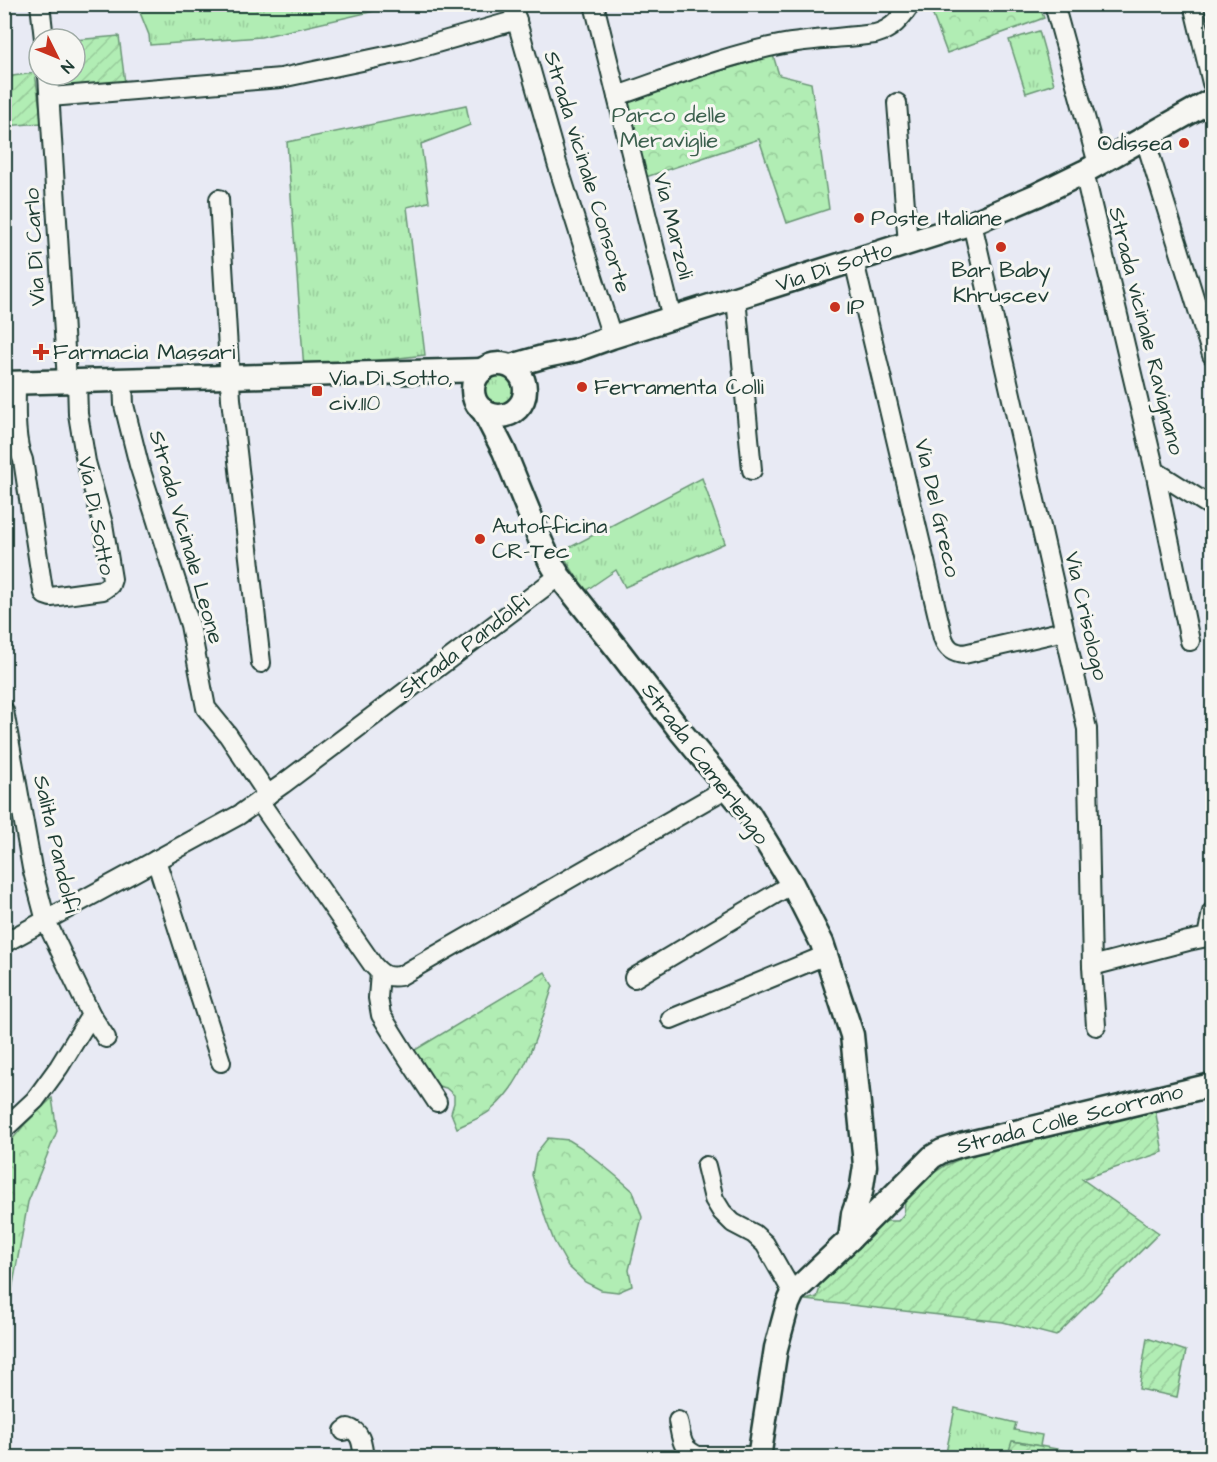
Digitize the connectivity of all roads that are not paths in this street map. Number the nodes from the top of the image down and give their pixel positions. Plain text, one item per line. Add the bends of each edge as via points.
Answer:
1 (40, 4) edge
2 (594, 4) edge
3 (911, 4) edge
4 (1054, 4) edge
5 (1193, 4) edge
6 (514, 12) edge
7 (43, 27) edge
8 (1212, 83) edge
9 (49, 87) edge
10 (616, 96) junction
11 (50, 97) junction
12 (1212, 100) edge
13 (897, 103) dead end
14 (1145, 139) junction
15 (1091, 168) junction
16 (219, 199) dead end
17 (972, 223) junction
18 (908, 244) junction
19 (854, 261) junction
20 (736, 298) junction
21 (672, 318) junction
22 (612, 337) junction
23 (576, 350) junction
24 (1212, 356) edge
25 (511, 366) junction
26 (483, 370) junction
27 (423, 371) junction
28 (229, 377) junction
29 (123, 380) junction
30 (72, 381) junction
31 (10, 382) edge
32 (526, 391) junction
33 (479, 404) junction
34 (514, 412) junction
35 (504, 451) junction
36 (752, 470) dead end
37 (1155, 471) junction
38 (1212, 507) edge
39 (559, 576) junction
40 (1064, 631) junction
41 (1191, 641) dead end
42 (261, 663) dead end
43 (4, 711) edge
44 (727, 788) junction
45 (263, 798) junction
46 (156, 860) junction
47 (792, 884) junction
48 (1212, 912) edge
49 (46, 921) junction
50 (4, 943) edge
51 (826, 955) junction
52 (1092, 966) junction
53 (380, 973) junction
54 (634, 978) dead end
55 (91, 1015) junction
56 (671, 1019) dead end
57 (1096, 1026) dead end
58 (106, 1038) dead end
59 (221, 1062) dead end
60 (1212, 1085) edge
61 (437, 1102) dead end
62 (4, 1129) edge
63 (706, 1166) dead end
64 (850, 1239) junction
65 (793, 1293) junction
66 (678, 1421) dead end
67 (344, 1431) dead end
68 (759, 1457) edge
69 (364, 1458) edge

1 - 7 street
2 - 10 street, Via Marzoli
3 - 10 street via 886,31 741,54
4 - 15 street, Strada vicinale Ravignano
5 - 8 street
6 - 11 street, Strada vicinale Consorte via 405,52 281,78
6 - 22 street, Strada vicinale Consorte
9 - 11 street, Via Di Carlo
10 - 21 street, Via Marzoli
11 - 30 street, Via Di Carlo
12 - 14 street, Via Di Sotto
13 - 18 street
14 - 15 street, Via Di Sotto
14 - 24 street
15 - 17 street, Via Di Sotto
15 - 37 street, Strada vicinale Ravignano
16 - 28 street
17 - 18 street, Via Di Sotto
17 - 40 street, Via Crisologo
18 - 19 street, Via Di Sotto
19 - 20 street, Via Di Sotto
19 - 40 street, Via Del Greco via 946,646 964,654
20 - 21 street, Via Di Sotto
20 - 36 street
21 - 22 street, Via Di Sotto
22 - 23 street, Via Di Sotto
23 - 25 street, Via Di Sotto
23 - 32 street, Via Di Sotto
25 - 26 street via 496,364
25 - 32 street via 522,376
26 - 27 street, Via Di Sotto
26 - 33 street via 473,390
27 - 28 street, Via Di Sotto
27 - 33 street, Via Di Sotto via 448,381
28 - 29 street, Via Di Sotto
28 - 42 street
29 - 30 street, Via Di Sotto
29 - 45 street, Strada Vicinale Leone via 124,405 139,465 190,625 206,708 228,735
30 - 31 street, Via Di Sotto
30 - 31 street, Via Di Sotto via 112,579 103,590 51,597 43,590
32 - 34 street
33 - 34 street via 493,415
33 - 35 street
34 - 35 street via 507,427
35 - 39 street
37 - 38 street, Strada vicinale Ravignano
37 - 41 street
39 - 44 street, Strada Camerlengo
39 - 45 street, Strada Pandolfi
40 - 52 street, Via Crisologo via 1088,729
43 - 49 street, Salita Pandolfi via 32,868
44 - 47 street, Strada Camerlengo via 749,814
44 - 53 street via 400,976 391,978
45 - 46 street, Strada Pandolfi
45 - 53 street
46 - 49 street, Strada Pandolfi
46 - 59 street
47 - 51 street, Strada Camerlengo
47 - 54 street
48 - 52 street via 1208,937
49 - 50 street, Strada Pandolfi
49 - 55 street, Salita Pandolfi
51 - 56 street
51 - 64 street, Strada Camerlengo via 852,1035 865,1166
52 - 57 street, Via Crisologo
53 - 61 street via 381,1015
55 - 58 street, Salita Pandolfi
55 - 62 street via 35,1100
60 - 64 street, Strada Colle Scorrano via 942,1151 924,1164
63 - 65 street via 714,1199 722,1212 765,1244
64 - 65 street, Strada Colle Scorrano
65 - 68 street, Strada Colle Scorrano via 776,1348
66 - 68 street via 684,1446 698,1456
67 - 69 street via 353,1429 360,1436

